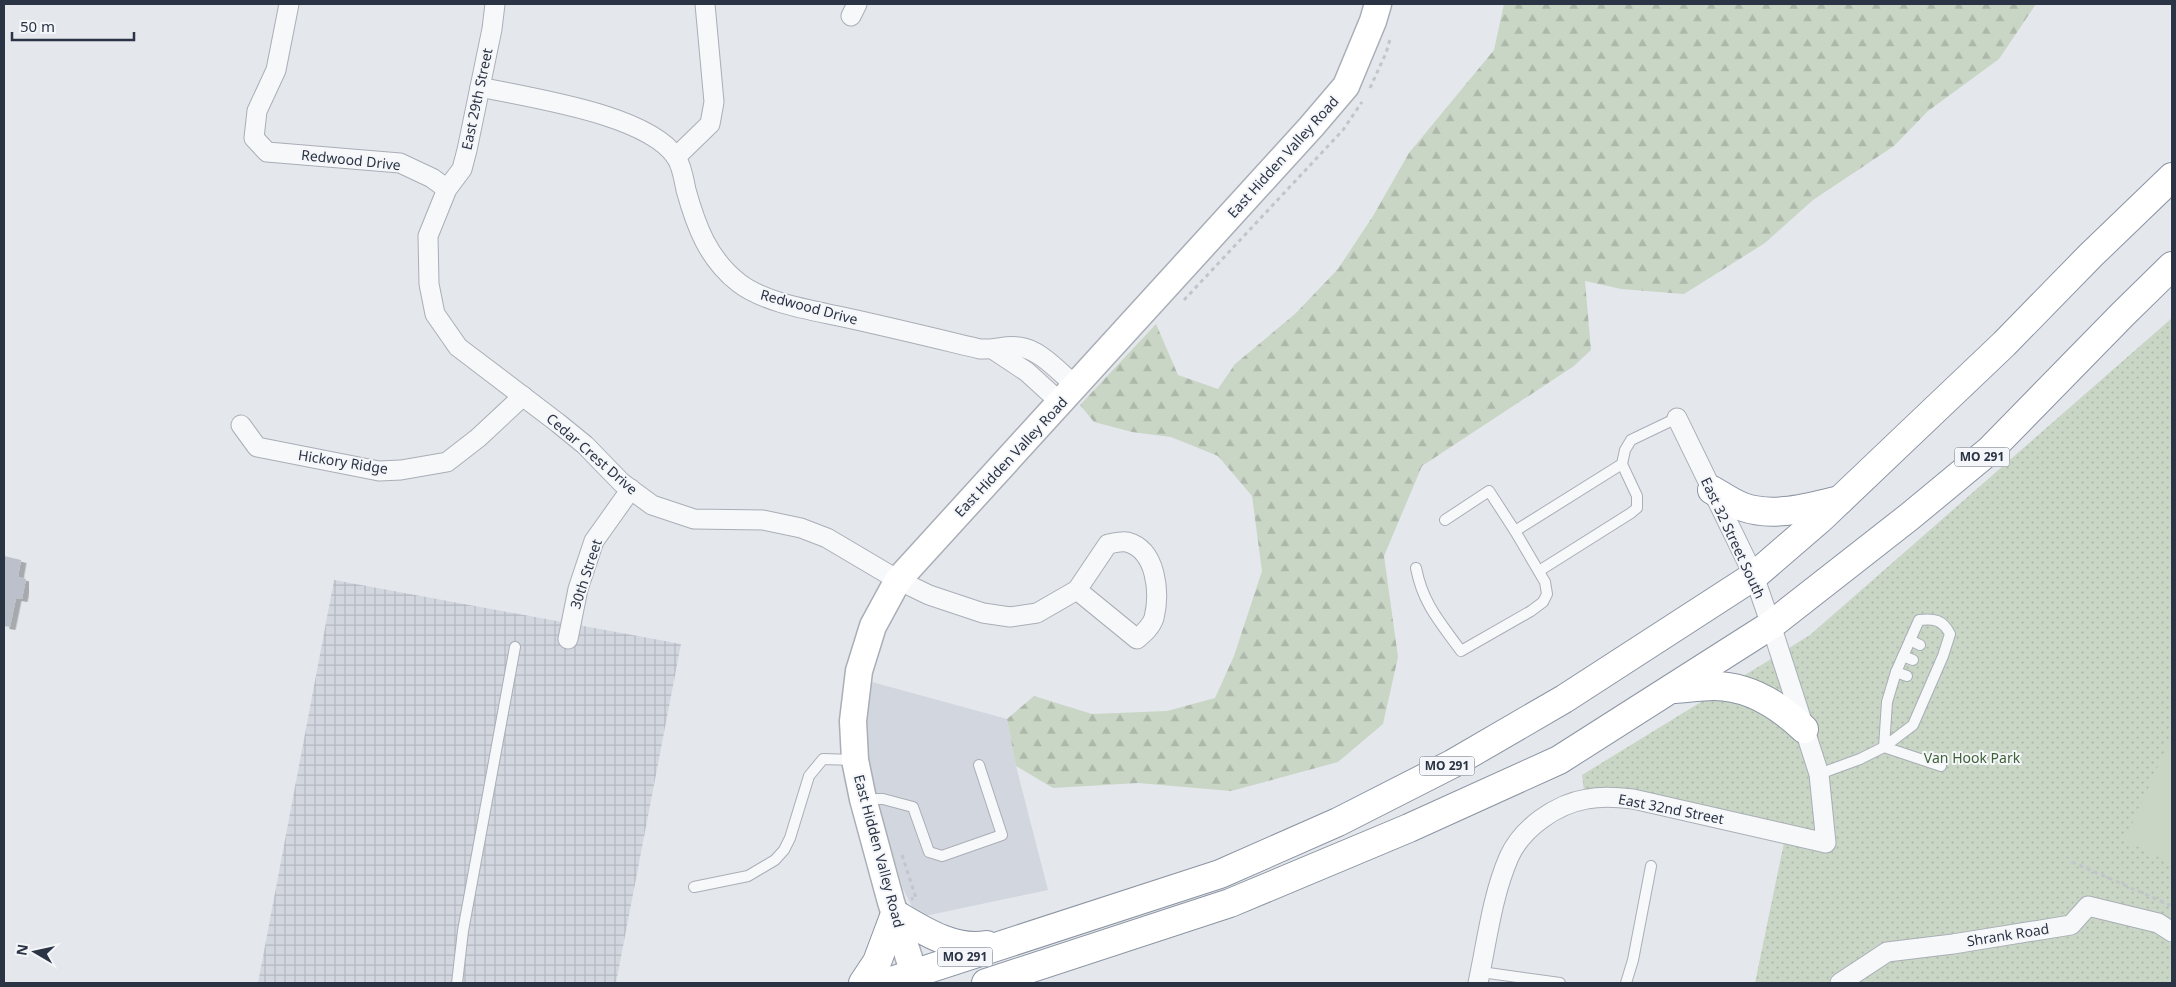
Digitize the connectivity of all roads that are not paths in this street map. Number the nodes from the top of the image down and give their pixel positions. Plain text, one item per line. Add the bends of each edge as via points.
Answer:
1 (289, 4) edge
2 (495, 4) edge
3 (705, 4) edge
4 (1378, 4) edge
5 (480, 87) junction
6 (676, 157) junction
7 (2172, 177) edge
8 (447, 189) junction
9 (2172, 266) edge
10 (1069, 394) junction
11 (522, 396) junction
12 (1677, 418) joint
13 (241, 425) dead end
14 (1622, 464) junction
15 (631, 489) junction
16 (1712, 490) junction
17 (1841, 499) junction
18 (1445, 520) dead end
19 (1515, 531) junction
20 (1416, 568) dead end
21 (1539, 571) junction
22 (1754, 576) junction
23 (898, 580) junction
24 (1077, 590) junction
25 (1771, 625) junction
26 (568, 639) dead end
27 (1910, 640) junction
28 (1920, 645) dead end
29 (515, 647) dead end
30 (1896, 672) junction
31 (1906, 676) dead end
32 (1672, 690) junction
33 (1791, 690) joint
34 (1804, 729) junction
35 (1884, 747) junction
36 (856, 760) junction
37 (978, 765) dead end
38 (1942, 766) dead end
39 (1819, 774) junction
40 (863, 799) junction
41 (1652, 866) dead end
42 (694, 887) dead end
43 (893, 908) junction
44 (2172, 932) edge
45 (1015, 941) junction
46 (915, 978) edge
47 (1480, 978) edge
48 (456, 983) edge
49 (864, 983) edge
50 (884, 983) edge
51 (986, 983) edge
52 (1560, 983) edge
53 (1626, 983) edge
54 (1840, 983) edge

1 - 8 street, Redwood Drive via 276,70 257,111 254,138 267,152 400,163
2 - 5 street, East 29th Street
3 - 6 street via 714,102 710,124
4 - 10 main road, East Hidden Valley Road via 1346,86
5 - 6 street via 572,107 632,125 653,136
5 - 8 street, East 29th Street via 462,169
6 - 10 street, Redwood Drive via 696,224 713,258 740,284 756,293 800,307 994,350
7 - 17 highway, MO 291 via 2004,344
8 - 11 street, Cedar Crest Drive via 428,236 429,284 435,314 458,347
9 - 25 highway, MO 291 via 1990,450
10 - 23 main road, East Hidden Valley Road
11 - 13 street, Hickory Ridge via 447,462 402,470 379,471 257,447
11 - 15 street, Cedar Crest Drive via 585,445
12 - 14 lane via 1631,440
12 - 16 street, East 32 Street South
14 - 19 lane
14 - 21 lane via 1637,496 1637,508
15 - 23 street, Cedar Crest Drive via 652,505 694,519 763,520 801,528 827,538
15 - 26 street, 30th Street via 594,541 578,589
16 - 17 highway via 1742,507 1766,512 1800,510
16 - 22 street, East 32 Street South
17 - 22 highway, MO 291
18 - 19 lane via 1489,491
19 - 21 lane
20 - 21 lane via 1426,602 1461,651 1543,602 1547,594
22 - 25 street, East 32 Street South
22 - 45 highway, MO 291 via 1564,699 1452,764 1338,822 1220,874
23 - 24 street, Cedar Crest Drive via 929,595 983,613 1010,617 1037,613
23 - 36 main road, East Hidden Valley Road via 873,626 859,671 853,721
24 - 24 street via 1108,544 1126,542 1140,548 1150,561 1157,596 1154,619 1137,639
25 - 32 highway, MO 291
25 - 33 street, East 32 Street South
27 - 28 lane
27 - 30 lane via 1908,658
27 - 35 lane via 1919,620 1932,618 1945,625 1950,634 1918,702 1913,725
29 - 48 lane
30 - 31 lane
30 - 35 lane via 1895,691 1887,702
32 - 34 highway via 1716,686 1742,691 1771,702
32 - 51 highway, MO 291 via 1559,760 1410,828 1230,904
33 - 34 street, East 32nd Street
34 - 39 street, East 32nd Street
35 - 38 lane
35 - 39 lane
36 - 40 main road, East Hidden Valley Road
36 - 42 lane via 824,760 809,776 790,838 775,860 748,876
37 - 40 lane via 1002,834 942,856 929,852 913,807 883,799
39 - 47 street, East 32nd Street via 1826,843 1633,798 1585,799 1542,819 1524,835 1510,855 1499,884
40 - 43 main road, East Hidden Valley Road
41 - 53 lane
43 - 45 highway via 941,938 958,944 976,947
43 - 46 main road, East Hidden Valley Road
43 - 49 highway via 877,962
44 - 54 street, Shrank Road via 2158,924 2088,906 2072,926 1886,952
45 - 46 highway, MO 291
46 - 50 highway, MO 291
47 - 52 lane

